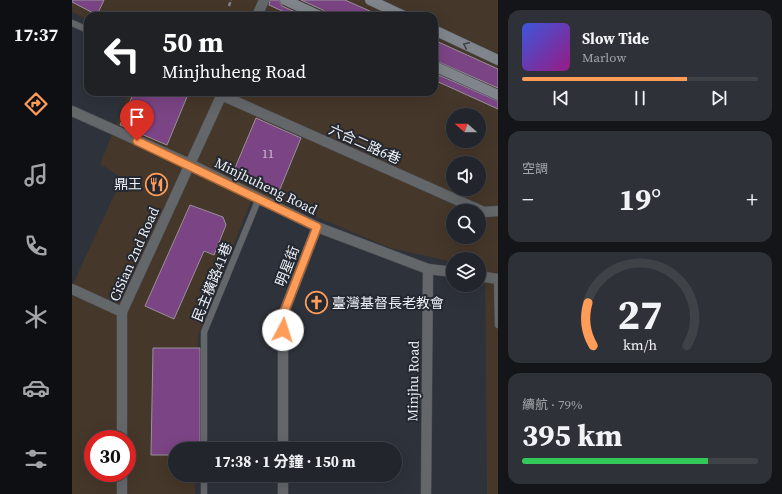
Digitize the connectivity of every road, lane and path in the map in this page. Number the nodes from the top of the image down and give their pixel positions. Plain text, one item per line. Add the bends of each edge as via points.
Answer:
1 (231, 0) edge
2 (264, 0) edge
3 (285, 0) edge
4 (370, 0) edge
5 (229, 6) dead end
6 (259, 12) edge
7 (311, 12) edge
8 (396, 12) edge
9 (72, 23) edge
10 (84, 28) edge
11 (438, 32) edge
12 (498, 60) edge
13 (438, 68) edge
14 (498, 95) edge
15 (218, 96) edge
16 (226, 96) edge
17 (72, 111) edge
18 (190, 164) junction
19 (259, 198) junction
20 (498, 212) edge
21 (317, 227) junction
22 (428, 269) junction
23 (446, 271) edge
24 (486, 277) edge
25 (498, 279) edge
26 (72, 289) edge
27 (122, 312) junction
28 (498, 325) edge
29 (122, 430) edge
30 (204, 442) edge
31 (283, 442) edge
32 (122, 482) edge
33 (204, 482) edge
34 (283, 482) edge
35 (122, 494) edge
36 (204, 494) edge
37 (283, 494) edge
38 (426, 494) edge

1 - 5 path
2 - 6 street
3 - 7 main road
4 - 8 main road
9 - 10 lane
12 -> 11 main road
13 - 14 main road
15 - 18 street, CiSian 2nd Road
16 - 20 street, 六合二路6巷 via 484,212
17 - 18 street, Minjhuheng Road
18 - 19 street, Minjhuheng Road
18 - 27 street, CiSian 2nd Road
19 - 21 street, Minjhuheng Road
19 - 30 lane, 民主橫路41巷 via 204,332
21 - 22 street, Minjhuheng Road
21 - 31 street, 明星街 via 283,315
22 - 23 street, Minjhuheng Road
22 - 38 street, Minjhu Road
24 - 25 street
25 - 28 lane
26 - 27 street
27 - 29 street, CiSian 2nd Road
32 - 35 street
33 - 36 lane
34 - 37 street

